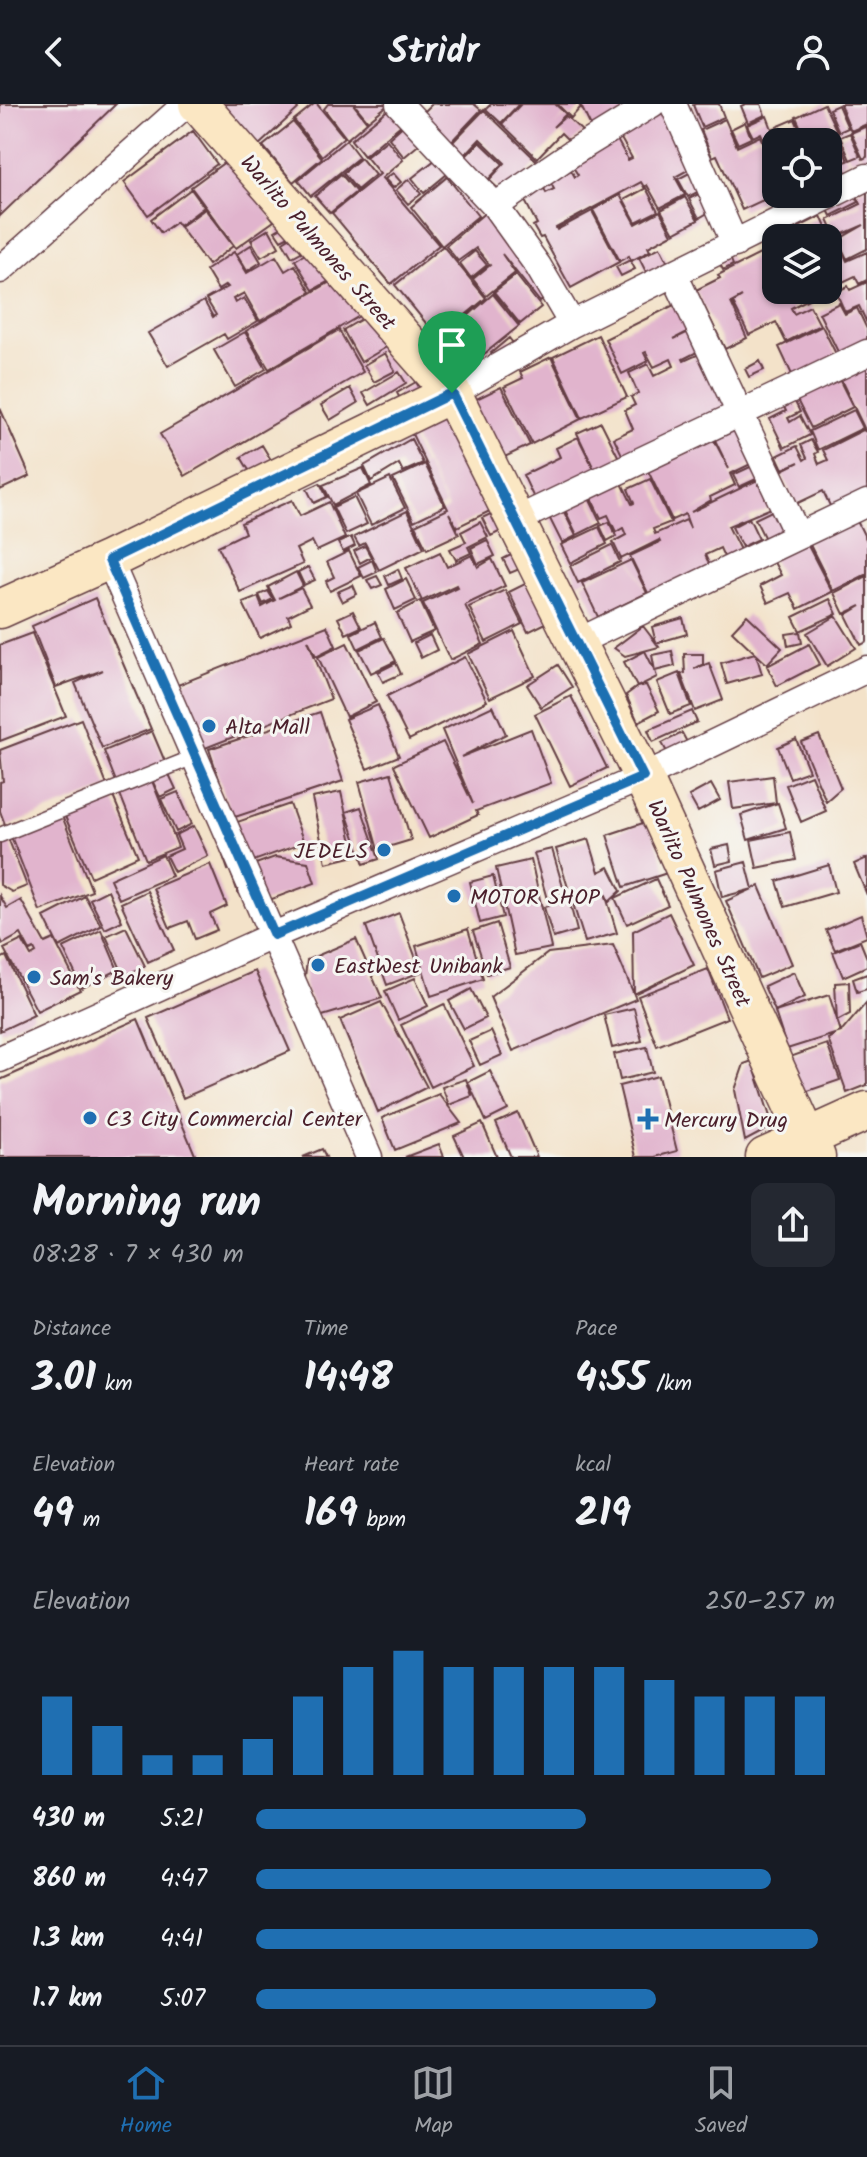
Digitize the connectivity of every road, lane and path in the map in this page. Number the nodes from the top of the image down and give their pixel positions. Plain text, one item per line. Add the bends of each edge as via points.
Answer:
1 (186, 104) edge
2 (198, 104) edge
3 (652, 104) edge
4 (673, 104) edge
5 (407, 107) edge
6 (867, 177) edge
7 (495, 206) junction
8 (735, 244) junction
9 (0, 270) edge
10 (674, 274) junction
11 (572, 324) junction
12 (867, 353) edge
13 (452, 393) junction
14 (739, 415) junction
15 (867, 503) edge
16 (516, 520) junction
17 (798, 536) junction
18 (109, 560) junction
19 (0, 609) edge
20 (577, 642) junction
21 (867, 669) edge
22 (194, 757) junction
23 (643, 777) junction
24 (0, 835) edge
25 (274, 935) junction
26 (0, 1059) edge
27 (867, 1111) edge
28 (811, 1147) edge
29 (369, 1157) edge
30 (765, 1157) edge

1 - 9 street
2 - 13 street, Warlito Pulmones Street
3 - 7 street
4 - 8 street
5 - 7 street
6 - 8 street
7 - 11 street
8 - 10 street
10 - 11 street
10 - 14 street
11 - 13 street
12 - 14 street
13 - 16 street, Warlito Pulmones Street
13 - 18 street
14 - 16 street
14 - 17 street
15 - 17 street
16 - 20 street, Warlito Pulmones Street
17 - 20 street
18 - 19 street
18 - 22 street
20 - 23 street, Warlito Pulmones Street
21 - 23 street
22 - 24 lane
22 - 25 street
23 - 25 street
23 - 28 street, Warlito Pulmones Street
25 - 26 street
25 - 29 street
27 - 28 street
28 - 30 street

